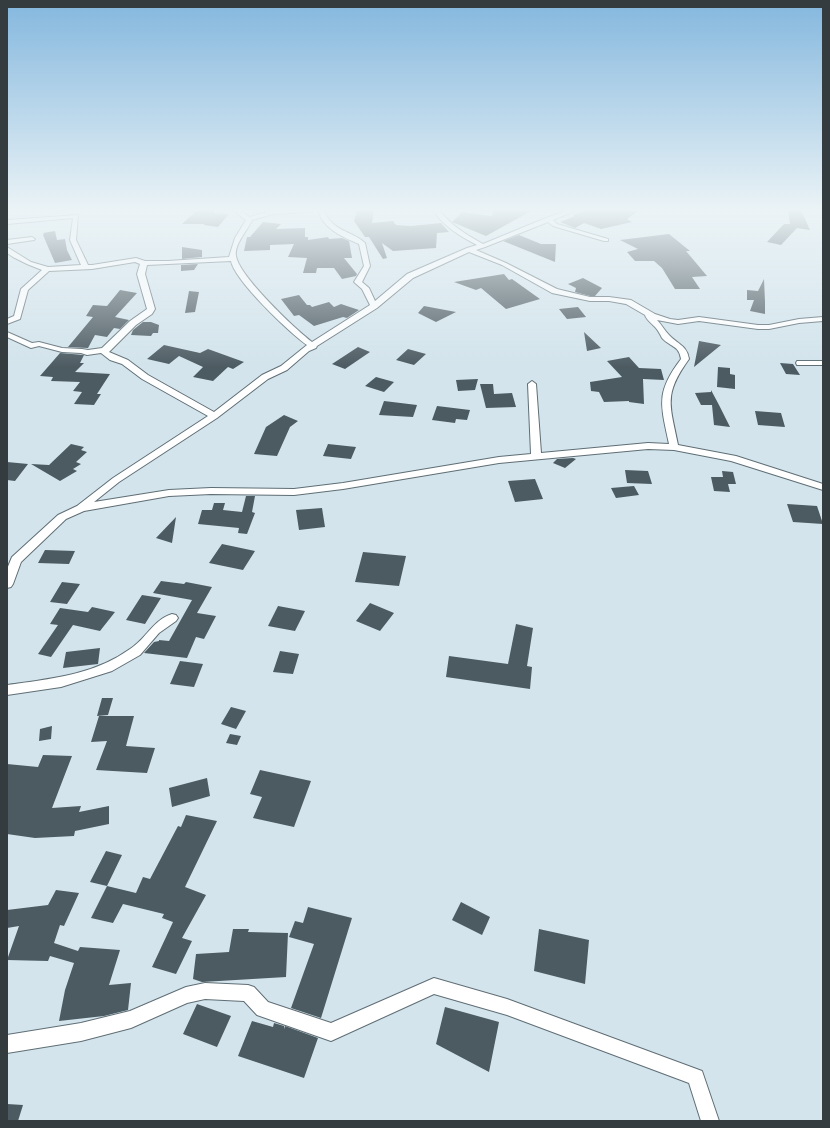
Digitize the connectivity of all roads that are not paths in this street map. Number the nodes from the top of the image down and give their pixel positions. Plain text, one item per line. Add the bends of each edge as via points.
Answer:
1 (28, 263) edge
2 (83, 263) edge
3 (117, 263) edge
4 (144, 263) joint
5 (152, 263) edge
6 (235, 263) edge
7 (366, 263) edge
8 (440, 263) edge
9 (501, 263) edge
10 (85, 267) junction
11 (48, 269) junction
12 (374, 306) junction
13 (652, 316) junction
14 (823, 319) edge
15 (7, 322) edge
16 (7, 334) edge
17 (313, 346) junction
18 (105, 350) junction
19 (800, 362) dead end
20 (823, 363) edge
21 (532, 384) dead end
22 (214, 416) junction
23 (674, 447) junction
24 (536, 455) junction
25 (823, 486) edge
26 (81, 508) junction
27 (7, 584) edge
28 (172, 618) dead end
29 (7, 690) edge
30 (7, 1044) edge
31 (710, 1121) edge

1 - 11 street
2 - 10 street
3 - 10 street
4 - 5 street
4 - 18 street via 141,274 151,309
6 - 17 street via 236,269 262,300 296,334
7 - 12 street via 358,282 365,288
8 - 12 street via 410,276
9 - 13 street via 555,291 590,299 628,302
10 - 11 street
11 - 15 street via 25,289 17,317
12 - 17 street
13 - 14 street via 678,322 699,319 758,327
13 - 23 street via 648,315 660,326 666,337 684,353 685,359 671,378 666,395 666,409
16 - 18 street via 31,346 39,344 87,353
17 - 22 street via 284,368 265,377
18 - 22 street via 107,356 125,362 145,377
19 - 20 street
21 - 24 street
22 - 26 street via 116,480
23 - 24 street via 648,446
23 - 25 street via 732,458
24 - 26 street via 294,492 169,493
26 - 27 street via 62,516 16,560
28 - 29 street via 155,630 136,652 108,668 61,682
30 - 31 street via 81,1032 131,1019 186,995 205,991 248,993 264,1009 331,1032 434,986 507,1007 696,1077

